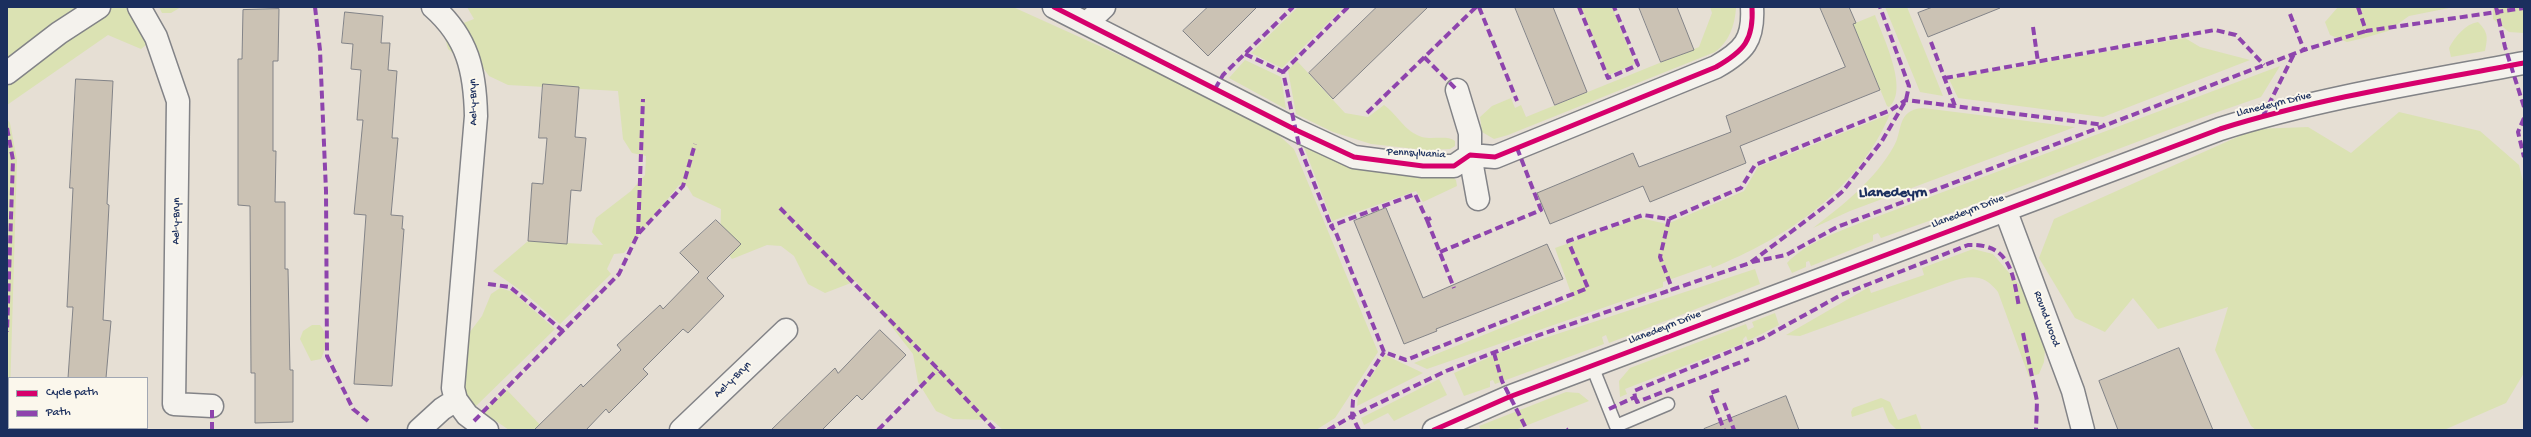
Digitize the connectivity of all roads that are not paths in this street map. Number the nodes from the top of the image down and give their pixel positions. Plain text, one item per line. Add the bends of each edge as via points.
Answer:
1 (99, 7) edge
2 (139, 7) edge
3 (433, 7) edge
4 (1054, 7) edge
5 (1104, 7) edge
6 (1752, 7) edge
7 (1087, 23) junction
8 (2524, 63) edge
9 (7, 73) edge
10 (1457, 90) dead end
11 (1470, 155) junction
12 (1478, 199) dead end
13 (2005, 209) junction
14 (786, 330) dead end
15 (1592, 366) junction
16 (456, 400) junction
17 (1668, 404) dead end
18 (212, 406) dead end
19 (419, 430) edge
20 (487, 430) edge
21 (681, 430) edge
22 (1434, 430) edge
23 (2083, 430) edge

1 - 9 street via 59,33
2 - 18 street, Ael-y-Bryn via 156,38 178,101 174,404
3 - 16 street, Ael-y-Bryn via 452,26 460,39 476,87 476,116 453,388
4 - 7 street, Pennsylvania
5 - 7 street
6 - 11 street via 1753,21 1749,40 1736,56 1716,67 1495,157
7 - 11 street, Pennsylvania via 1354,157 1423,166 1454,166
8 - 13 street, Llanedeyrn Drive via 2378,90 2273,113
10 - 11 street via 1470,133
11 - 12 street
13 - 15 street, Llanedeyrn Drive
13 - 23 street, Round Wood via 2072,388
14 - 21 street, Ael-y-Bryn
15 - 17 lane via 1616,426
15 - 22 street, Llanedeyrn Drive via 1509,397
16 - 19 street
16 - 20 street via 467,415

